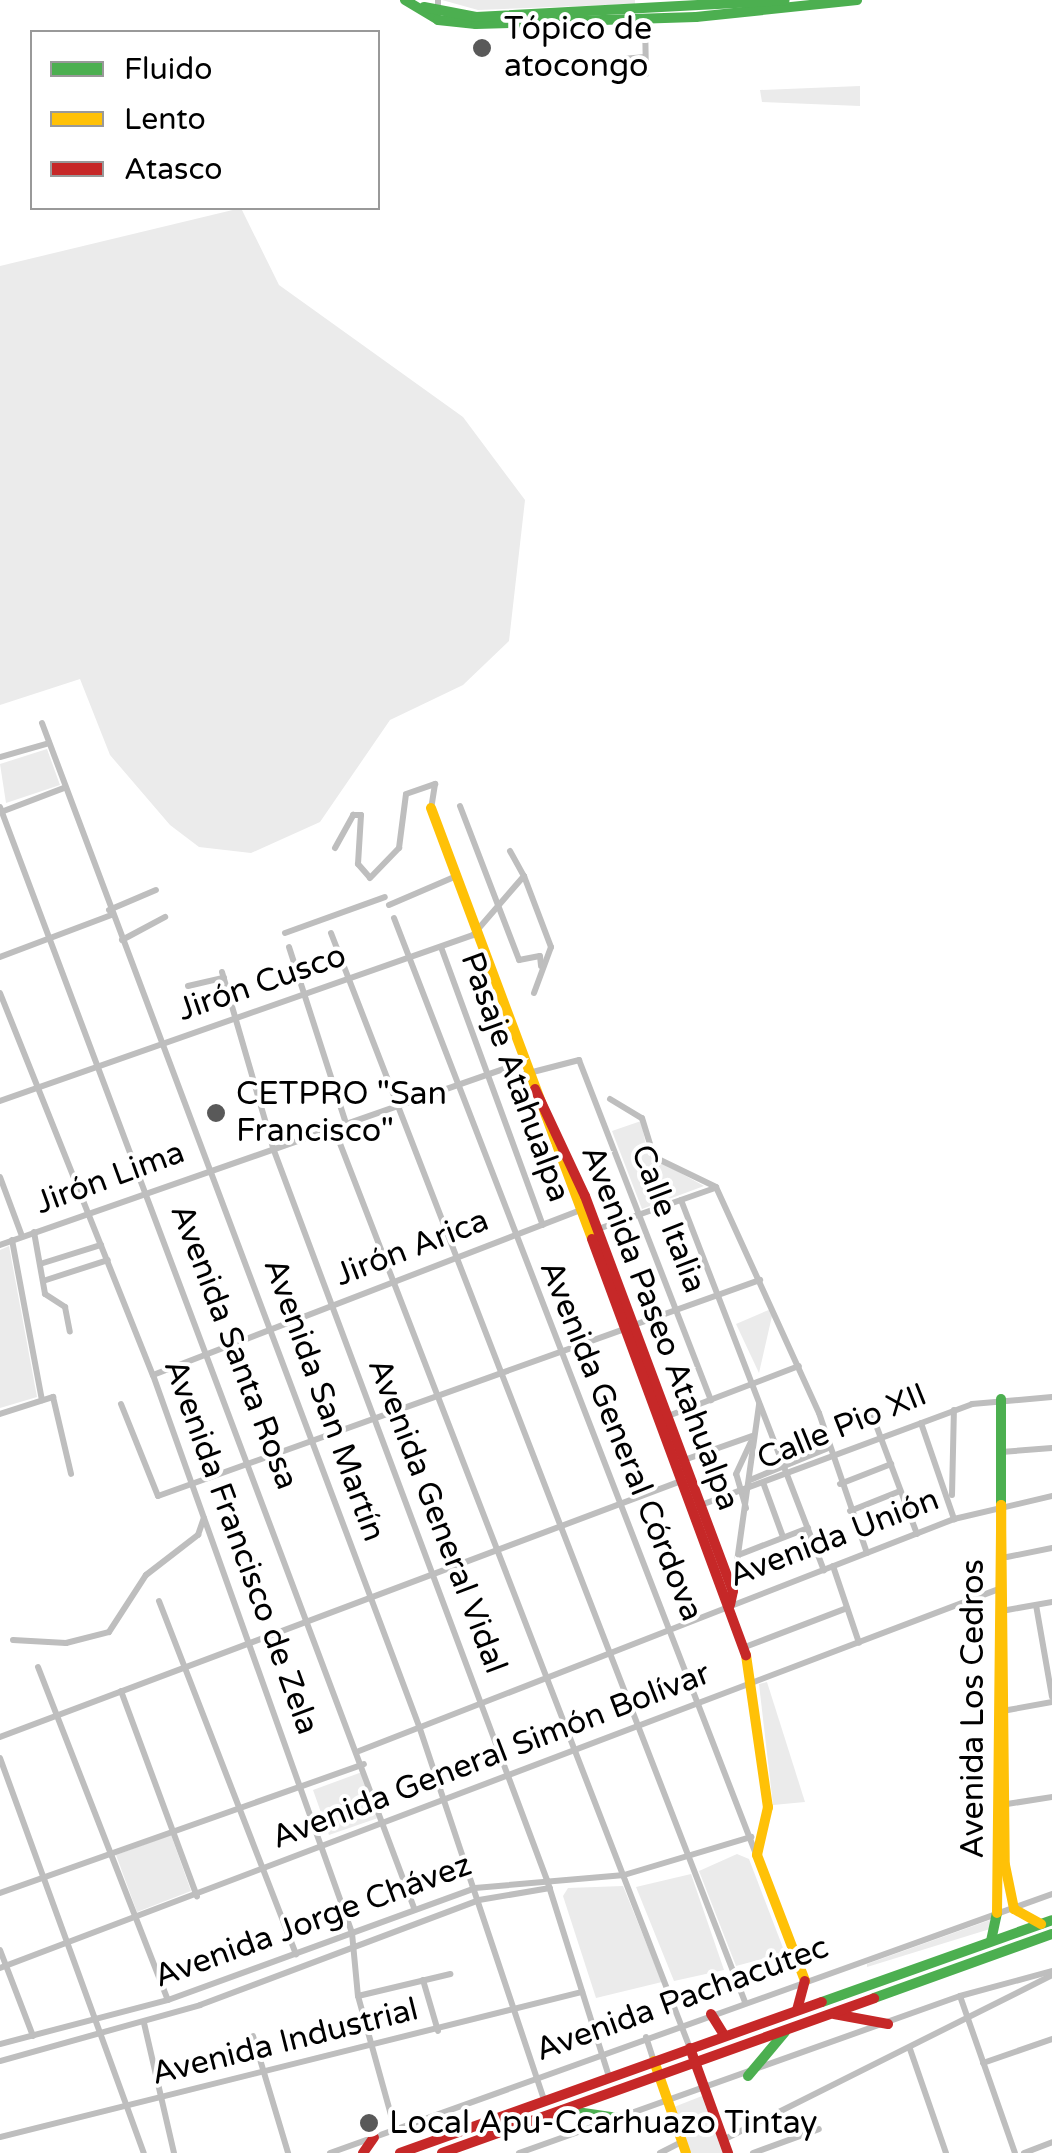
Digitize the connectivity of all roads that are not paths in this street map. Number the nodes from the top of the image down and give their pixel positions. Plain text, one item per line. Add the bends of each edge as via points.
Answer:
1 (405, 0) edge
2 (414, 0) edge
3 (438, 0) edge
4 (785, 0) edge
5 (852, 0) edge
6 (438, 16) junction
7 (644, 19) junction
8 (645, 57) junction
9 (623, 59) dead end
10 (646, 74) dead end
11 (42, 723) dead end
12 (48, 743) junction
13 (0, 757) edge
14 (64, 788) junction
15 (460, 806) dead end
16 (431, 808) joint
17 (1, 810) edge
18 (335, 848) dead end
19 (510, 852) dead end
20 (454, 877) junction
21 (521, 878) junction
22 (156, 890) dead end
23 (385, 897) dead end
24 (390, 906) dead end
25 (499, 910) junction
26 (110, 912) junction
27 (165, 917) dead end
28 (394, 918) dead end
29 (286, 934) dead end
30 (331, 934) dead end
31 (474, 935) junction
32 (49, 938) junction
33 (122, 940) junction
34 (289, 947) dead end
35 (441, 947) junction
36 (0, 956) edge
37 (409, 958) junction
38 (541, 968) junction
39 (349, 980) junction
40 (188, 986) dead end
41 (0, 993) edge
42 (534, 993) dead end
43 (304, 996) junction
44 (235, 1021) junction
45 (163, 1042) junction
46 (577, 1057) joint
47 (99, 1063) junction
48 (523, 1069) junction
49 (486, 1074) junction
50 (37, 1086) junction
51 (455, 1086) junction
52 (0, 1100) edge
53 (610, 1100) dead end
54 (397, 1108) junction
55 (346, 1124) junction
56 (334, 1128) junction
57 (272, 1148) junction
58 (212, 1168) junction
59 (0, 1177) edge
60 (716, 1188) junction
61 (148, 1189) junction
62 (681, 1200) junction
63 (88, 1211) junction
64 (577, 1211) junction
65 (640, 1215) junction
66 (543, 1225) junction
67 (598, 1230) junction
68 (34, 1232) junction
69 (22, 1236) junction
70 (514, 1236) junction
71 (12, 1240) junction
72 (0, 1245) edge
73 (101, 1245) junction
74 (454, 1259) junction
75 (108, 1260) junction
76 (40, 1264) junction
77 (760, 1280) junction
78 (43, 1281) junction
79 (393, 1282) junction
80 (718, 1295) junction
81 (331, 1306) junction
82 (676, 1310) junction
83 (627, 1328) junction
84 (270, 1330) junction
85 (70, 1332) dead end
86 (210, 1353) junction
87 (558, 1353) junction
88 (798, 1366) junction
89 (499, 1374) junction
90 (153, 1375) junction
91 (752, 1384) junction
92 (436, 1397) junction
93 (1052, 1397) edge
94 (1002, 1399) junction
95 (42, 1400) junction
96 (711, 1400) junction
97 (759, 1402) junction
98 (121, 1404) dead end
99 (954, 1410) junction
100 (0, 1414) edge
101 (668, 1416) junction
102 (873, 1417) dead end
103 (374, 1419) junction
104 (921, 1423) junction
105 (752, 1438) junction
106 (881, 1439) junction
107 (312, 1441) junction
108 (828, 1448) junction
109 (1052, 1448) edge
110 (1001, 1452) junction
111 (830, 1458) junction
112 (684, 1460) junction
113 (251, 1461) junction
114 (891, 1464) junction
115 (784, 1466) junction
116 (71, 1474) dead end
117 (787, 1475) junction
118 (192, 1480) junction
119 (750, 1480) junction
120 (681, 1482) junction
121 (764, 1484) junction
122 (840, 1484) junction
123 (748, 1491) junction
124 (901, 1491) junction
125 (737, 1492) junction
126 (1052, 1496) edge
127 (952, 1502) junction
128 (701, 1504) junction
129 (1001, 1505) junction
130 (620, 1506) junction
131 (746, 1508) junction
132 (850, 1511) junction
133 (204, 1517) junction
134 (954, 1520) junction
135 (808, 1528) junction
136 (561, 1530) junction
137 (917, 1534) junction
138 (783, 1537) junction
139 (1052, 1548) edge
140 (867, 1553) junction
141 (500, 1555) junction
142 (740, 1555) junction
143 (1007, 1557) junction
144 (833, 1566) junction
145 (824, 1570) junction
146 (434, 1577) junction
147 (1000, 1589) junction
148 (732, 1591) junction
149 (372, 1598) junction
150 (159, 1601) dead end
151 (1052, 1602) edge
152 (730, 1604) junction
153 (1036, 1605) junction
154 (847, 1608) junction
155 (1007, 1610) junction
156 (310, 1620) junction
157 (669, 1628) junction
158 (13, 1640) dead end
159 (250, 1643) junction
160 (859, 1643) junction
161 (745, 1647) junction
162 (609, 1652) junction
163 (38, 1667) dead end
164 (185, 1667) junction
165 (547, 1676) junction
166 (755, 1682) junction
167 (121, 1691) junction
168 (1052, 1700) edge
169 (481, 1702) junction
170 (698, 1704) junction
171 (1008, 1710) junction
172 (56, 1716) junction
173 (419, 1726) junction
174 (637, 1728) junction
175 (0, 1737) edge
176 (359, 1750) junction
177 (576, 1751) junction
178 (0, 1758) edge
179 (364, 1764) junction
180 (508, 1776) junction
181 (300, 1786) junction
182 (1052, 1797) edge
183 (446, 1802) junction
184 (1007, 1804) junction
185 (239, 1807) junction
186 (386, 1825) junction
187 (172, 1830) junction
188 (755, 1836) junction
189 (322, 1848) junction
190 (109, 1854) junction
191 (688, 1860) junction
192 (263, 1870) junction
193 (624, 1875) junction
194 (44, 1878) junction
195 (549, 1884) junction
196 (474, 1888) junction
197 (0, 1893) edge
198 (1010, 1894) junction
199 (1052, 1894) edge
200 (197, 1896) junction
201 (997, 1897) junction
202 (478, 1900) junction
203 (414, 1908) junction
204 (1014, 1908) junction
205 (997, 1913) junction
206 (134, 1919) junction
207 (1046, 1922) edge
208 (352, 1932) junction
209 (1052, 1934) edge
210 (68, 1942) junction
211 (991, 1942) junction
212 (348, 1949) junction
213 (0, 1950) edge
214 (296, 1954) junction
215 (3, 1967) edge
216 (1052, 1973) edge
217 (450, 1974) dead end
218 (423, 1980) junction
219 (805, 1980) junction
220 (582, 1992) junction
221 (358, 1996) junction
222 (960, 1996) junction
223 (168, 2000) junction
224 (746, 2002) junction
225 (796, 2010) junction
226 (514, 2011) junction
227 (831, 2013) junction
228 (711, 2014) junction
229 (95, 2019) junction
230 (968, 2019) junction
231 (144, 2022) junction
232 (682, 2024) junction
233 (888, 2024) junction
234 (787, 2028) junction
235 (438, 2031) junction
236 (100, 2035) junction
237 (33, 2036) junction
238 (254, 2036) dead end
239 (725, 2036) junction
240 (646, 2037) junction
241 (1052, 2040) edge
242 (0, 2044) edge
243 (373, 2047) junction
244 (690, 2048) junction
245 (910, 2048) junction
246 (602, 2054) junction
247 (0, 2061) edge
248 (654, 2061) junction
249 (695, 2062) junction
250 (984, 2063) junction
251 (264, 2070) junction
252 (659, 2074) junction
253 (748, 2076) junction
254 (609, 2077) junction
255 (537, 2079) junction
256 (704, 2088) junction
257 (160, 2099) junction
258 (544, 2100) junction
259 (668, 2101) junction
260 (127, 2107) junction
261 (560, 2110) junction
262 (617, 2118) junction
263 (818, 2128) dead end
264 (396, 2129) junction
265 (0, 2137) edge
266 (374, 2137) junction
267 (723, 2140) junction
268 (1052, 2142) edge
269 (684, 2148) edge
270 (144, 2153) edge
271 (174, 2153) edge
272 (288, 2153) edge
273 (330, 2153) edge
274 (363, 2153) edge
275 (400, 2153) edge
276 (442, 2153) edge
277 (519, 2153) edge
278 (660, 2153) edge
279 (728, 2153) edge
280 (753, 2153) edge
281 (946, 2153) edge
282 (1015, 2153) edge
283 (1024, 2153) edge

1 - 6 street
2 - 6 street
3 - 6 street
4 - 6 street via 647,12
5 - 7 street
6 - 7 street
7 - 8 street
8 - 9 street
8 - 10 street
11 - 12 street, Avenida San Martín
12 - 13 street
12 - 14 street, Avenida San Martín
14 - 17 street
14 - 26 street, Avenida San Martín
15 - 25 street
16 - 18 street via 435,784 406,794 400,848 373,876 358,864 362,815 353,814
16 - 20 street, Avenida Paseo Atahualpa
17 - 32 street, Avenida Santa Rosa
19 - 21 street
20 - 24 street
20 - 31 street, Avenida Paseo Atahualpa
21 - 25 street, Jirón Cusco
21 - 38 street via 549,927 551,955
22 - 26 street
23 - 29 street
25 - 31 street, Jirón Cusco
25 - 38 street via 519,960 540,956
26 - 32 street
26 - 33 street, Avenida San Martín
27 - 33 street
28 - 37 street, Avenida General Córdova
30 - 39 street
31 - 35 street, Jirón Cusco
31 - 48 street, Avenida Paseo Atahualpa
32 - 36 street
32 - 47 street, Avenida Santa Rosa
33 - 45 street, Avenida San Martín
34 - 43 street
35 - 37 street, Jirón Cusco
35 - 49 street, Pasaje Atahualpa
37 - 39 street, Jirón Cusco
37 - 51 street, Avenida General Córdova
38 - 42 street
39 - 43 street, Jirón Cusco
39 - 54 street
40 - 44 street, Avenida General Vidal via 223,975
41 - 50 street, Avenida Francisco de Zela
43 - 44 street, Jirón Cusco
43 - 55 street
44 - 45 street, Jirón Cusco
44 - 57 street, Avenida General Vidal
45 - 47 street, Jirón Cusco
45 - 58 street, Avenida San Martín
46 - 48 street, Jirón Lima
46 - 65 street, Calle Italia
47 - 50 street, Jirón Cusco
47 - 61 street, Avenida Santa Rosa
48 - 49 street, Jirón Lima
48 - 64 street, Avenida Paseo Atahualpa
48 - 67 street, Avenida Paseo Atahualpa via 554,1118
49 - 51 street, Jirón Lima
49 - 66 street, Pasaje Atahualpa
50 - 52 street, Jirón Cusco
50 - 63 street, Avenida Francisco de Zela
51 - 54 street, Jirón Lima
51 - 70 street, Avenida General Córdova
53 - 60 street via 642,1118 654,1157
54 - 55 street, Jirón Lima
54 - 74 street
55 - 56 street, Jirón Lima
56 - 57 street, Jirón Lima
56 - 79 street
57 - 58 street, Jirón Lima
57 - 81 street, Avenida General Vidal
58 - 61 street, Jirón Lima
58 - 84 street, Avenida San Martín
59 - 69 street
60 - 62 street
60 - 77 street
61 - 63 street, Jirón Lima
61 - 86 street, Avenida Santa Rosa
62 - 65 street
62 - 80 street
63 - 68 street, Jirón Lima
63 - 73 street, Avenida Francisco de Zela
64 - 66 street, Jirón Arica
64 - 83 street, Avenida Paseo Atahualpa
65 - 67 street
65 - 82 street, Calle Italia
66 - 70 street, Jirón Arica
67 - 83 street, Avenida Paseo Atahualpa
68 - 69 street, Jirón Lima
68 - 76 street
69 - 71 street, Jirón Lima
70 - 74 street, Jirón Arica
70 - 87 street, Avenida General Córdova
71 - 72 street, Jirón Lima
71 - 95 street
73 - 75 street, Avenida Francisco de Zela
73 - 76 street
74 - 79 street, Jirón Arica
74 - 89 street
75 - 78 street
75 - 90 street, Avenida Francisco de Zela
76 - 78 street
77 - 80 street
77 - 88 street
78 - 85 street via 45,1294 64,1307
79 - 81 street, Jirón Arica
79 - 92 street
80 - 82 street
80 - 91 street
81 - 84 street, Jirón Arica
81 - 103 street, Avenida General Vidal
82 - 83 street
82 - 96 street, Calle Italia
83 - 87 street
83 - 101 street, Avenida Paseo Atahualpa
83 - 120 street, Avenida Paseo Atahualpa
84 - 86 street, Jirón Arica
84 - 107 street, Avenida San Martín
86 - 90 street, Jirón Arica
86 - 113 street, Avenida Santa Rosa
87 - 89 street
87 - 130 street, Avenida General Córdova
88 - 91 street
88 - 108 street
89 - 92 street
89 - 136 street
90 - 118 street, Avenida Francisco de Zela
91 - 96 street
91 - 97 street
92 - 103 street
92 - 141 street
93 - 94 street, Calle Pio XII
94 - 99 street, Calle Pio XII
94 - 110 street, Avenida Los Cedros
95 - 100 street
95 - 116 street via 53,1397
96 - 101 street
97 - 105 street
97 - 115 street
98 - 118 street via 158,1496
99 - 104 street, Calle Pio XII
99 - 127 street
101 - 112 street, Avenida Paseo Atahualpa
102 - 106 street
103 - 107 street
103 - 146 street, Avenida General Vidal
104 - 106 street, Calle Pio XII
104 - 127 street
105 - 112 street
105 - 119 street
105 - 125 street via 739,1460
106 - 111 street, Calle Pio XII
106 - 114 street
107 - 113 street
107 - 149 street, Avenida San Martín
108 - 111 street
108 - 115 street, Calle Pio XII
109 - 110 street
110 - 129 street, Avenida Los Cedros
111 - 117 street, Calle Pio XII
111 - 122 street
112 - 128 street, Avenida Paseo Atahualpa
113 - 118 street
113 - 156 street, Avenida Santa Rosa
114 - 122 street
114 - 124 street
115 - 117 street
115 - 119 street, Calle Pio XII
117 - 121 street, Calle Pio XII
117 - 135 street
118 - 133 street, Avenida Francisco de Zela
119 - 123 street
120 - 130 street
120 - 152 street, Avenida Paseo Atahualpa
121 - 123 street, Calle Pio XII
121 - 138 street
122 - 132 street
123 - 125 street, Calle Pio XII
123 - 131 street
124 - 132 street
124 - 137 street
125 - 128 street, Calle Pio XII
125 - 131 street
126 - 129 street, Avenida Unión
127 - 134 street
128 - 148 street, Avenida Paseo Atahualpa
129 - 134 street, Avenida Unión
129 - 143 street, Avenida Los Cedros
129 - 147 street, Avenida Los Cedros
130 - 136 street
130 - 157 street, Avenida General Córdova
131 - 142 street
132 - 140 street
133 - 158 street via 198,1535 146,1575 109,1632 66,1643
133 - 159 street, Avenida Francisco de Zela
134 - 137 street, Avenida Unión
135 - 138 street
135 - 145 street
136 - 141 street
136 - 162 street
137 - 140 street, Avenida Unión
138 - 142 street
139 - 143 street
140 - 144 street, Avenida Unión
141 - 146 street
141 - 165 street
142 - 148 street
143 - 155 street, Avenida Los Cedros
144 - 145 street, Avenida Unión
144 - 154 street
145 - 152 street, Avenida Unión
146 - 149 street
146 - 169 street, Avenida General Vidal
147 - 160 street, Avenida General Simón Bolívar
147 - 201 street, Avenida Los Cedros
148 - 152 street, Avenida Paseo Atahualpa
149 - 156 street
149 - 173 street, Avenida San Martín
150 - 164 street
151 - 153 street
152 - 157 street, Avenida Unión
152 - 161 street, Avenida Paseo Atahualpa
153 - 155 street
153 - 168 street
154 - 160 street
154 - 161 street
155 - 171 street, Avenida Los Cedros
156 - 159 street
156 - 176 street, Avenida Santa Rosa
157 - 162 street, Avenida Unión
157 - 170 street, Avenida General Córdova
159 - 164 street
159 - 181 street, Avenida Francisco de Zela
160 - 166 street, Avenida General Simón Bolívar
161 - 166 street, Avenida Paseo Atahualpa
162 - 165 street, Avenida Unión
162 - 174 street
163 - 172 street
164 - 167 street
164 - 185 street
165 - 169 street, Avenida Unión
165 - 177 street
166 - 170 street, Avenida General Simón Bolívar
166 - 188 street, Avenida Paseo Atahualpa via 768,1807
167 - 172 street
167 - 187 street
168 - 171 street
169 - 173 street, Avenida Unión
169 - 180 street, Avenida General Vidal
170 - 174 street, Avenida General Simón Bolívar
170 - 188 street, Avenida General Córdova
171 - 184 street, Avenida Los Cedros
172 - 175 street
172 - 190 street
173 - 176 street, Avenida Unión
173 - 183 street, Avenida San Martín
174 - 177 street, Avenida General Simón Bolívar
174 - 191 street
176 - 179 street, Avenida Santa Rosa
177 - 180 street, Avenida General Simón Bolívar
177 - 193 street
178 - 194 street
179 - 181 street
179 - 186 street, Avenida Santa Rosa
180 - 183 street, Avenida General Simón Bolívar
180 - 195 street, Avenida General Vidal
181 - 185 street
181 - 189 street, Avenida Francisco de Zela
182 - 184 street
183 - 186 street, Avenida General Simón Bolívar
183 - 196 street, Avenida San Martín
184 - 198 street, Avenida Los Cedros
185 - 187 street
185 - 192 street
186 - 189 street, Avenida General Simón Bolívar
186 - 203 street, Avenida Santa Rosa
187 - 190 street
187 - 200 street
188 - 191 street, Avenida Jorge Chávez
188 - 219 street, Avenida Paseo Atahualpa via 756,1855
189 - 192 street, Avenida General Simón Bolívar
189 - 208 street, Avenida Francisco de Zela
190 - 194 street
190 - 206 street
191 - 193 street, Avenida Jorge Chávez
191 - 224 street
192 - 200 street, Avenida General Simón Bolívar
192 - 214 street
193 - 195 street, Avenida Jorge Chávez
193 - 232 street
194 - 197 street
194 - 210 street
195 - 196 street, Avenida Jorge Chávez
195 - 202 street, Avenida Jorge Chávez
195 - 220 street, Avenida General Vidal
196 - 202 street, Avenida San Martín
196 - 203 street, Avenida Jorge Chávez
198 - 201 street
198 - 204 street, Avenida Los Cedros
199 - 204 street, Avenida Pachacútec
200 - 206 street, Avenida General Simón Bolívar
201 - 205 street, Avenida Los Cedros
202 - 212 street, Avenida Jorge Chávez
202 - 226 street, Avenida San Martín
203 - 208 street, Avenida Jorge Chávez
204 - 205 street, Avenida Pachacútec
204 - 207 street
205 - 211 street, Avenida Los Cedros
205 - 219 street, Avenida Pachacútec
206 - 210 street, Avenida General Simón Bolívar
206 - 223 street
207 - 211 street, Avenida Pachacútec
208 - 212 street
208 - 214 street, Avenida Jorge Chávez
209 - 227 street, Avenida Pachacútec
210 - 215 street, Avenida General Simón Bolívar
210 - 229 street
211 - 225 street, Avenida Pachacútec
212 - 221 street
212 - 231 street, Avenida Jorge Chávez
213 - 215 street
214 - 223 street, Avenida Jorge Chávez
215 - 237 street
216 - 222 street
216 - 230 street
217 - 218 street
218 - 221 street
218 - 235 street
219 - 224 street, Avenida Pachacútec
219 - 225 street
220 - 226 street, Avenida Industrial
220 - 246 street, Avenida General Vidal
221 - 243 street
222 - 230 street
222 - 233 street
223 - 229 street, Avenida Jorge Chávez
224 - 228 street, Avenida Pachacútec
225 - 239 street, Avenida Pachacútec
226 - 235 street, Avenida Industrial
226 - 255 street, Avenida San Martín
227 - 233 street
227 - 234 street, Avenida Pachacútec
228 - 232 street, Avenida Pachacútec
228 - 239 street
229 - 236 street
229 - 237 street, Avenida Jorge Chávez
230 - 245 street
230 - 250 street
231 - 236 street, Avenida Jorge Chávez
231 - 257 street
232 - 240 street, Avenida Pachacútec
232 - 244 street
233 - 253 street
234 - 249 street, Avenida Pachacútec
234 - 253 street
235 - 243 street, Avenida Industrial
236 - 247 street, Avenida Jorge Chávez
236 - 260 street
237 - 242 street, Avenida Jorge Chávez
238 - 251 street
239 - 244 street, Avenida Pachacútec
240 - 246 street, Avenida Pachacútec
240 - 248 street
241 - 250 street
243 - 251 street, Avenida Industrial
243 - 264 street
244 - 248 street, Avenida Pachacútec
244 - 249 street
245 - 267 street
245 - 281 street
246 - 254 street, Avenida General Vidal
246 - 255 street, Avenida Pachacútec
248 - 252 street
248 - 254 street, Avenida Pachacútec
249 - 252 street, Avenida Pachacútec
249 - 256 street
250 - 282 street
251 - 257 street, Avenida Industrial
251 - 272 street
252 - 259 street
252 - 261 street, Avenida Pachacútec
253 - 256 street
254 - 258 street, Avenida Pachacútec
255 - 258 street, Avenida San Martín
255 - 264 street, Avenida Pachacútec
256 - 259 street
256 - 267 street
257 - 260 street, Avenida Industrial
257 - 271 street
258 - 275 street, Avenida Pachacútec
259 - 262 street
259 - 269 street
260 - 265 street, Avenida Industrial
260 - 270 street
261 - 262 street
261 - 276 street, Avenida Pachacútec
262 - 277 street
263 - 280 street
264 - 266 street, Avenida Pachacútec
266 - 273 street, Avenida Pachacútec
266 - 274 street
267 - 279 street
268 - 283 street
269 - 278 street

